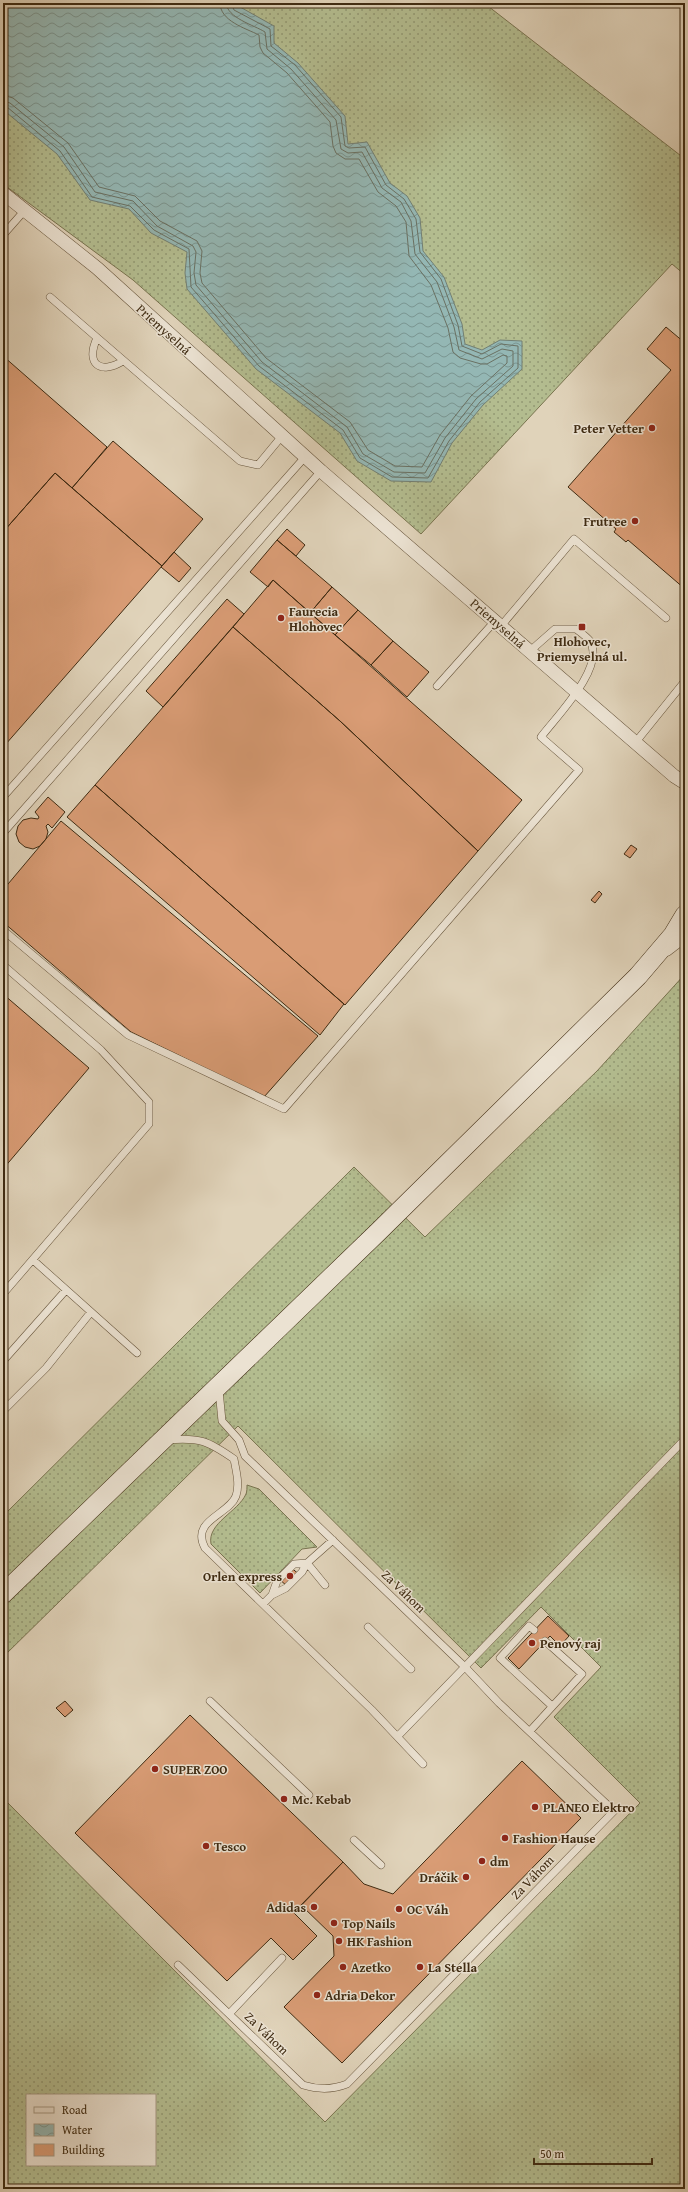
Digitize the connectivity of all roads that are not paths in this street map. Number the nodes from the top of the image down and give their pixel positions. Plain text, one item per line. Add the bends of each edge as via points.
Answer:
1 (3, 193) edge
2 (25, 210) junction
3 (3, 235) edge
4 (50, 297) dead end
5 (97, 338) junction
6 (123, 360) junction
7 (282, 436) junction
8 (305, 457) junction
9 (321, 471) junction
10 (666, 618) dead end
11 (498, 623) junction
12 (530, 650) junction
13 (685, 681) edge
14 (438, 686) dead end
15 (577, 692) junction
16 (635, 743) junction
17 (680, 780) edge
18 (685, 792) edge
19 (3, 797) edge
20 (3, 833) edge
21 (685, 915) edge
22 (3, 930) edge
23 (681, 933) edge
24 (3, 965) edge
25 (33, 1260) junction
26 (66, 1290) junction
27 (3, 1294) edge
28 (91, 1312) junction
29 (137, 1354) dead end
30 (3, 1361) edge
31 (219, 1384) junction
32 (3, 1411) edge
33 (685, 1439) edge
34 (161, 1441) junction
35 (245, 1456) junction
36 (234, 1459) junction
37 (333, 1540) junction
38 (307, 1563) junction
39 (325, 1585) dead end
40 (3, 1594) edge
41 (272, 1595) junction
42 (263, 1604) junction
43 (368, 1627) dead end
44 (534, 1630) dead end
45 (545, 1641) dead end
46 (465, 1667) junction
47 (411, 1669) dead end
48 (210, 1701) dead end
49 (552, 1706) junction
50 (530, 1731) junction
51 (398, 1736) junction
52 (424, 1764) dead end
53 (309, 1795) dead end
54 (354, 1840) dead end
55 (381, 1865) dead end
56 (282, 1958) dead end
57 (178, 1965) dead end
58 (229, 2014) junction

1 - 2 street, Priemyselná
2 - 3 lane
2 - 7 street, Priemyselná via 97,268
4 - 5 lane
5 - 6 lane
5 - 6 lane via 92,348 92,357 96,364 110,367
6 - 7 lane via 240,461 258,465
7 - 8 street, Priemyselná
8 - 9 street, Priemyselná
8 - 19 lane
9 - 11 street, Priemyselná
9 - 20 lane
10 - 11 lane via 574,539
11 - 12 street, Priemyselná
11 - 14 lane
12 - 15 street, Priemyselná
12 - 15 lane via 555,629 576,629 590,641 594,658
13 - 16 lane
15 - 16 street, Priemyselná
15 - 22 lane via 541,737 580,770 284,1109 128,1035
16 - 17 street, Priemyselná
17 - 18 street, Priemyselná
21 - 23 main road
23 - 31 main road
24 - 25 lane via 101,1050 149,1102 149,1124
25 - 26 lane
25 - 27 lane
26 - 28 lane
26 - 30 lane
28 - 29 lane
28 - 32 lane via 46,1368
31 - 34 main road
31 - 35 lane via 222,1421 239,1440
33 - 46 lane
34 - 36 lane via 186,1438 212,1443
34 - 40 main road
35 - 36 lane
35 - 37 lane, Za Váhom
36 - 42 lane via 238,1483 236,1497 202,1530 200,1539 205,1548
37 - 38 lane
37 - 46 lane, Za Váhom
38 - 39 lane
38 - 41 lane via 286,1588
38 - 41 lane via 294,1564 277,1581
41 - 42 lane
42 - 51 lane
43 - 47 lane
44 - 49 lane via 530,1626 500,1658
45 - 49 lane via 582,1674
46 - 50 lane, Za Váhom
46 - 51 lane
48 - 53 lane
49 - 50 lane
50 - 58 lane, Za Váhom via 614,1811 347,2084 328,2090 303,2085
51 - 52 lane
54 - 55 lane
56 - 58 lane
57 - 58 lane, Za Váhom

